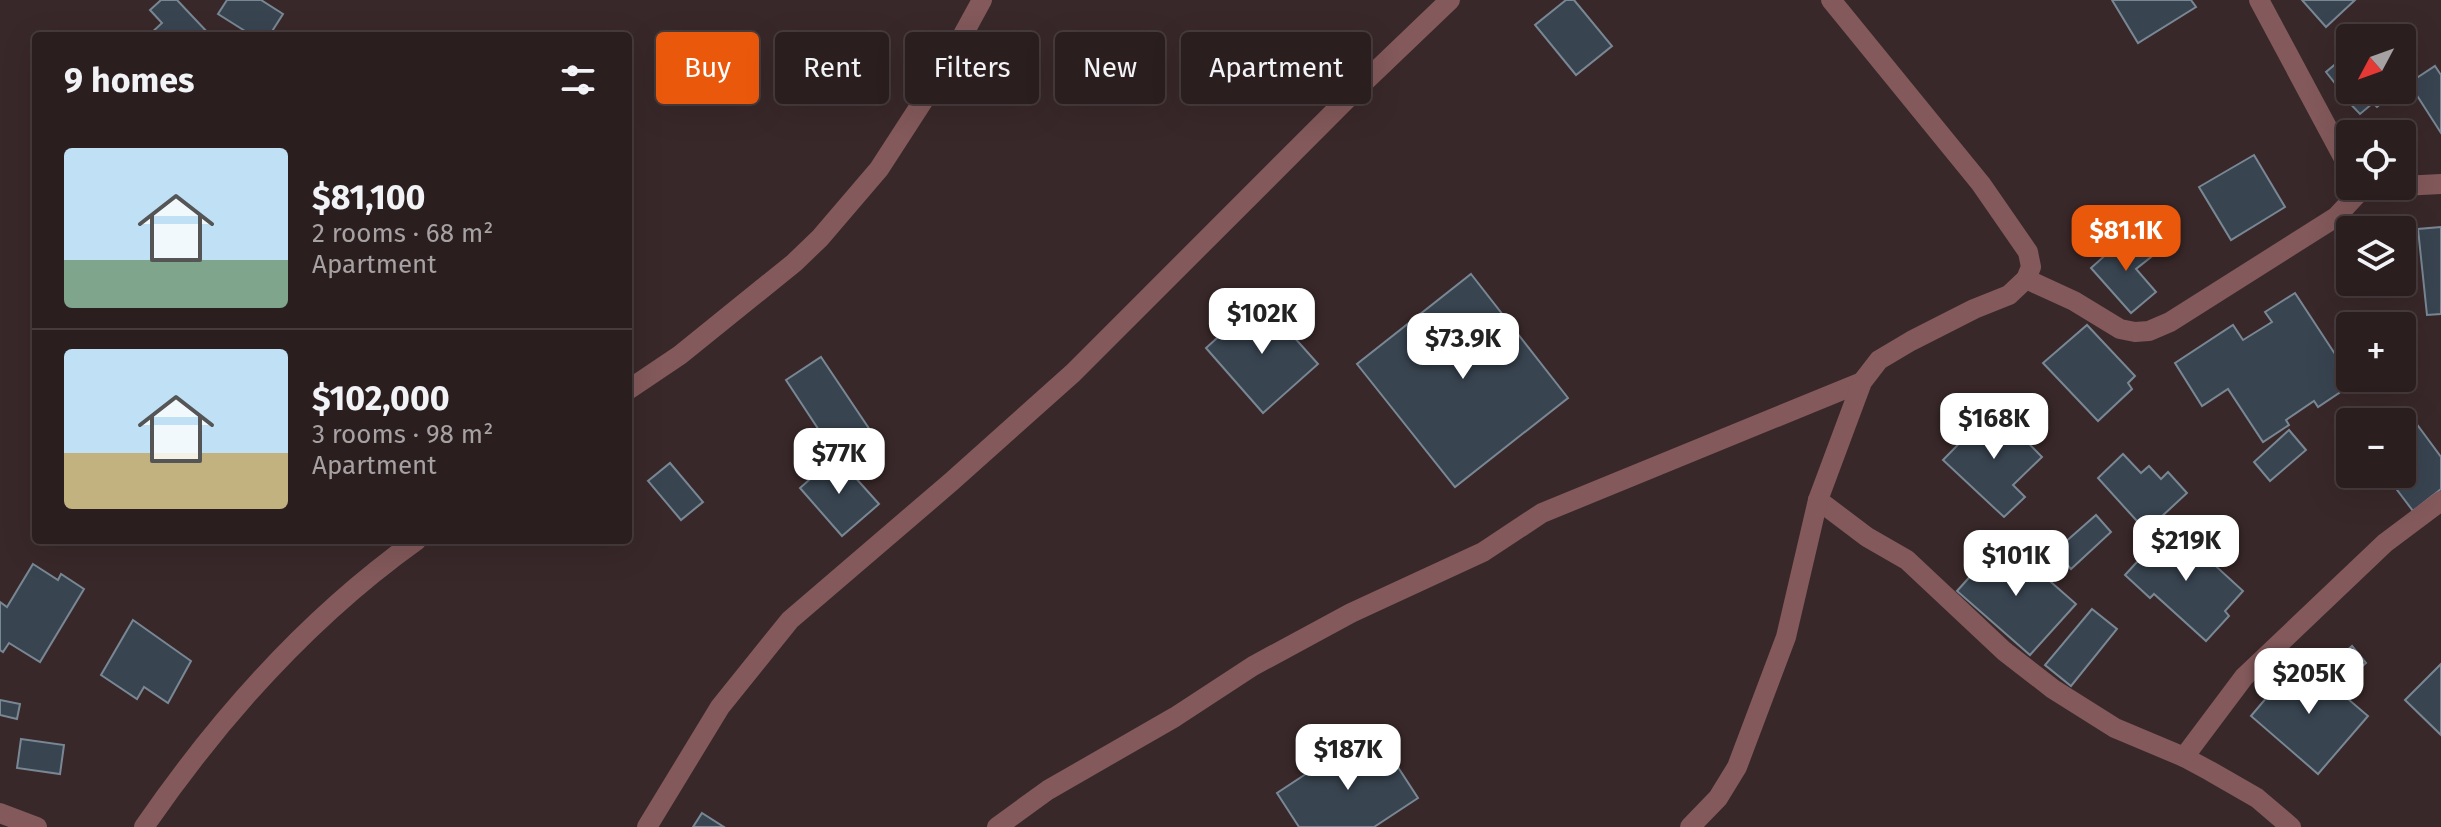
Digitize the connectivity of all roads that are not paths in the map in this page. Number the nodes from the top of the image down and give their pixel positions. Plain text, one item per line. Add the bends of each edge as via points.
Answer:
1 (982, 0) edge
2 (1450, 0) edge
3 (1831, 0) edge
4 (2259, 0) edge
5 (2336, 144) edge
6 (2441, 184) edge
7 (2416, 185) edge
8 (2351, 200) edge
9 (2026, 279) junction
10 (1862, 382) junction
11 (632, 387) edge
12 (1818, 500) junction
13 (2441, 501) edge
14 (412, 544) edge
15 (2184, 757) junction
16 (0, 813) edge
17 (37, 827) edge
18 (144, 827) edge
19 (647, 827) edge
20 (997, 827) edge
21 (1690, 827) edge
22 (2291, 827) edge

1 - 11 street via 879,169 820,238 680,355
2 - 19 street via 1073,373 790,620 720,707
3 - 9 street via 2020,239 2031,261
4 - 5 street
6 - 7 street
8 - 9 street via 2336,217 2149,331 2120,329
9 - 10 street via 2009,295 1879,360
10 - 12 street
10 - 20 street via 1542,513 1483,552 1253,666 1048,790
12 - 15 street via 1907,560 2053,689 2115,728
12 - 21 street via 1786,637 1737,767 1718,798
13 - 15 street via 2385,543 2244,677
14 - 18 street via 357,587 245,695
15 - 22 street via 2257,798
16 - 17 street

